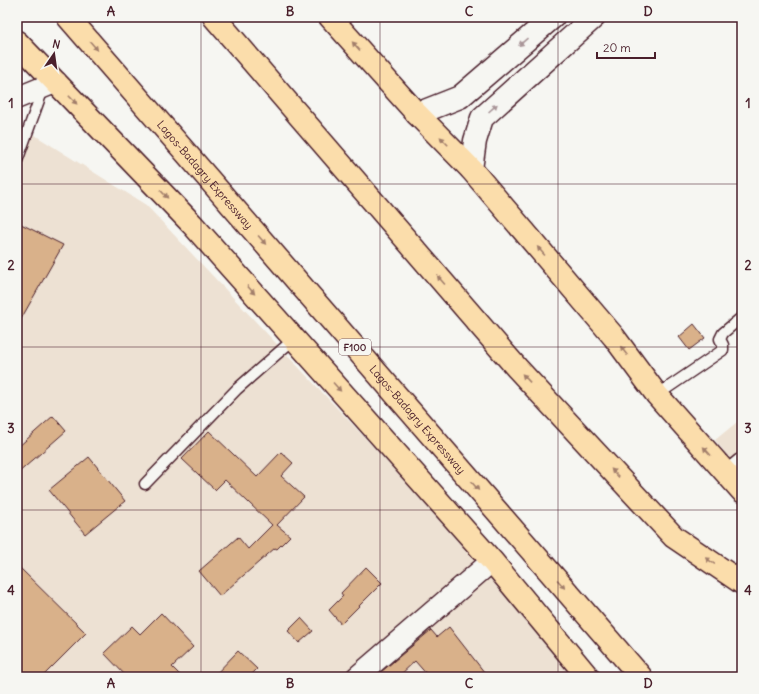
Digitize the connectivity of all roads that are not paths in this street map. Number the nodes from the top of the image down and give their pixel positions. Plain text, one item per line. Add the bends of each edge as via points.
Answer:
1 (68, 17) edge
2 (214, 17) edge
3 (330, 17) edge
4 (553, 17) edge
5 (594, 17) edge
6 (17, 42) edge
7 (50, 84) junction
8 (17, 98) edge
9 (417, 114) junction
10 (17, 161) edge
11 (471, 169) junction
12 (742, 317) edge
13 (294, 339) junction
14 (657, 395) junction
15 (738, 476) edge
16 (145, 484) dead end
17 (492, 561) junction
18 (742, 583) edge
19 (357, 677) edge
20 (588, 677) edge
21 (641, 677) edge

1 -> 21 main road, Lagos-Badagry Expressway / F100
18 -> 2 main road via 674,537 528,380
9 -> 3 main road
4 -> 9 street via 460,97
11 -> 5 street via 482,118
6 - 7 main road
7 - 8 street
7 - 10 lane
7 -> 13 main road via 187,219
11 -> 9 main road
14 -> 11 main road via 610,332
12 - 14 lane via 723,333 720,339 723,350
13 - 16 lane via 237,389
13 -> 17 main road
15 -> 14 main road
17 - 19 street
17 - 20 main road

